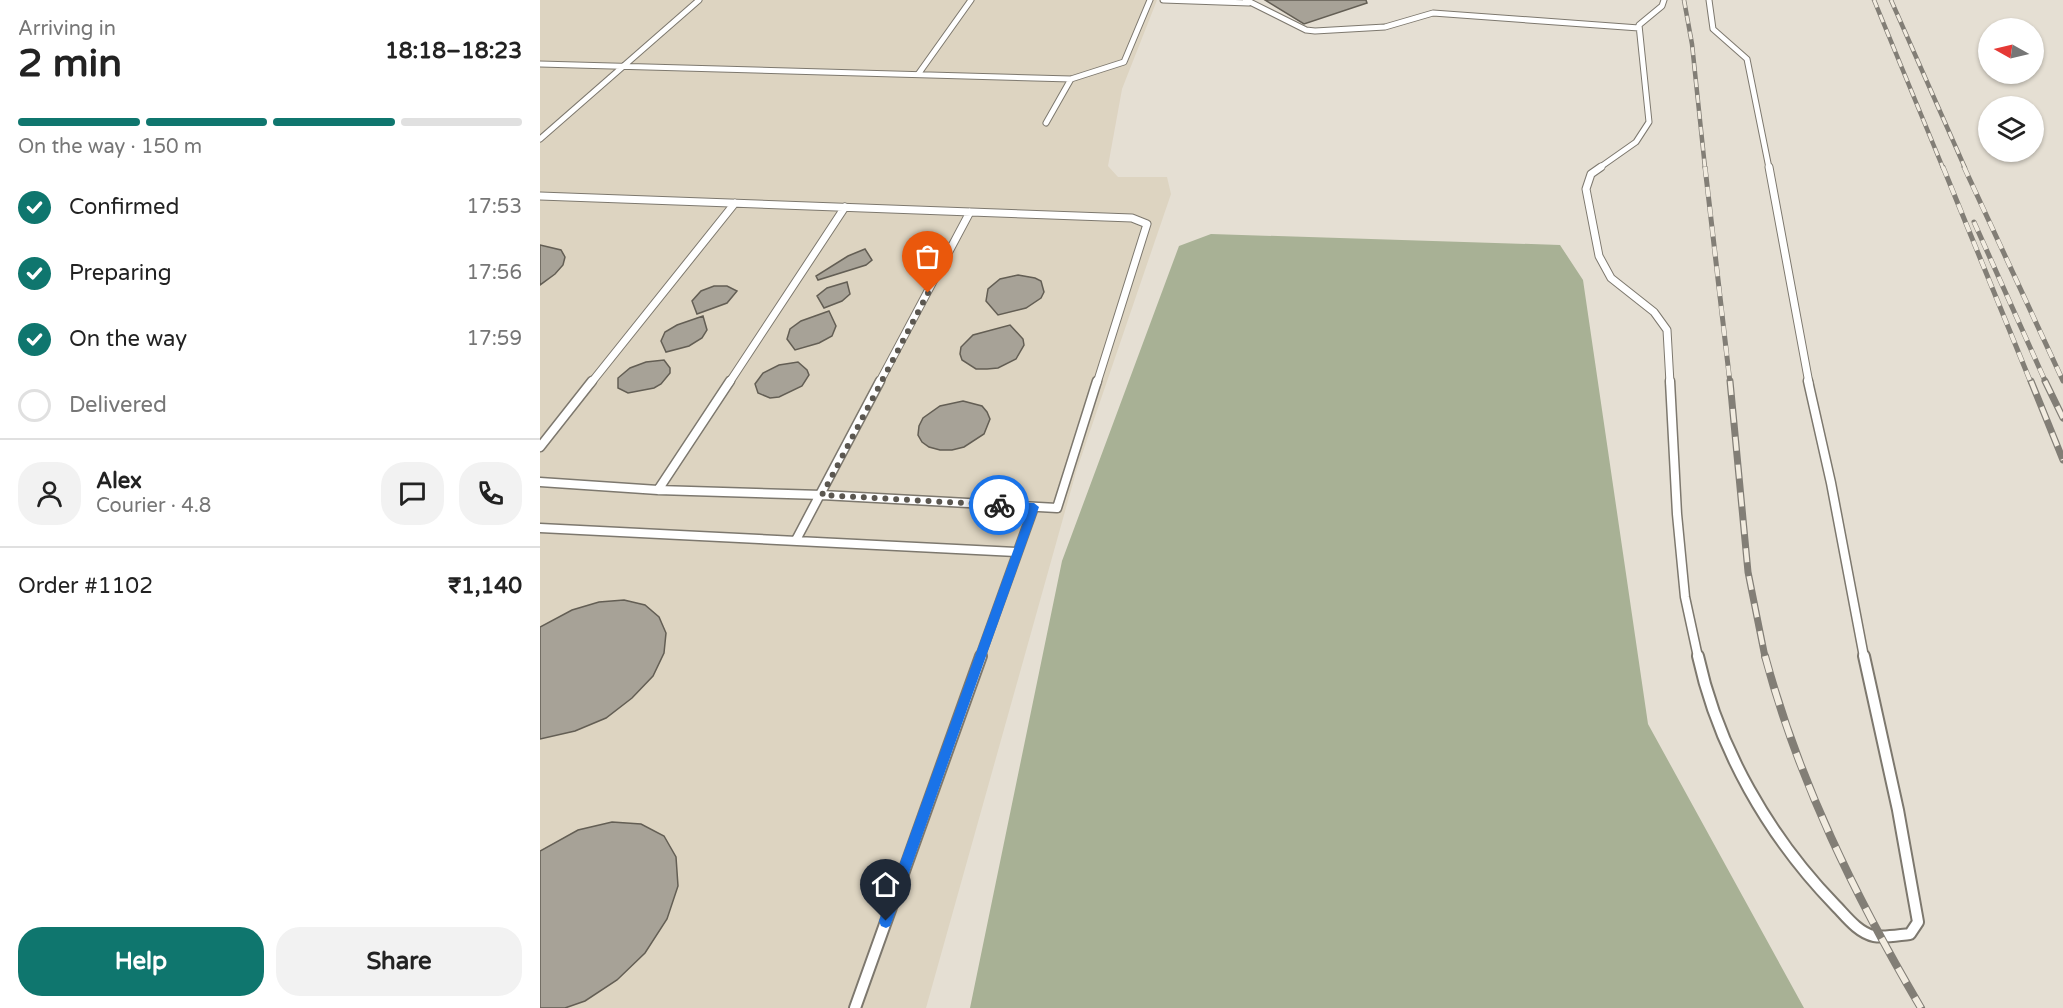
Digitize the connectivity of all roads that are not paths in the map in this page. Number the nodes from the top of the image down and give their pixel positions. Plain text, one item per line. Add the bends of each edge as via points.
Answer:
1 (699, 0) edge
2 (971, 0) edge
3 (1150, 0) edge
4 (1163, 0) edge
5 (1664, 0) edge
6 (1709, 0) edge
7 (1247, 2) edge
8 (1639, 27) junction
9 (540, 64) edge
10 (624, 66) junction
11 (919, 73) junction
12 (1071, 79) junction
13 (1046, 123) dead end
14 (540, 139) edge
15 (540, 196) edge
16 (735, 203) junction
17 (845, 207) junction
18 (970, 212) junction
19 (540, 447) edge
20 (540, 482) edge
21 (658, 490) junction
22 (822, 495) junction
23 (1034, 507) junction
24 (540, 528) edge
25 (796, 540) junction
26 (1016, 552) junction
27 (855, 1008) edge

1 - 10 lane
2 - 11 lane
3 - 12 lane via 1124,62
4 - 7 lane
5 - 8 lane
6 - 8 lane via 1713,29 1747,59 1749,66 1798,334 1905,846 1918,922 1910,934 1873,936 1856,925 1804,873 1742,775 1706,693 1685,597 1667,330 1655,313 1604,268 1586,196 1592,174 1636,142 1649,122
7 - 8 lane via 1315,31 1385,27 1433,13
9 - 10 lane
10 - 11 lane
10 - 14 lane
11 - 12 lane
12 - 13 lane
15 - 16 lane
16 - 17 lane
16 - 19 lane
17 - 18 lane
17 - 21 lane
18 - 22 lane
18 - 23 lane via 1132,218 1147,224 1057,508
20 - 21 lane
21 - 22 lane
22 - 23 lane
22 - 25 lane
23 - 26 lane
24 - 25 lane
25 - 26 lane
26 - 27 lane

